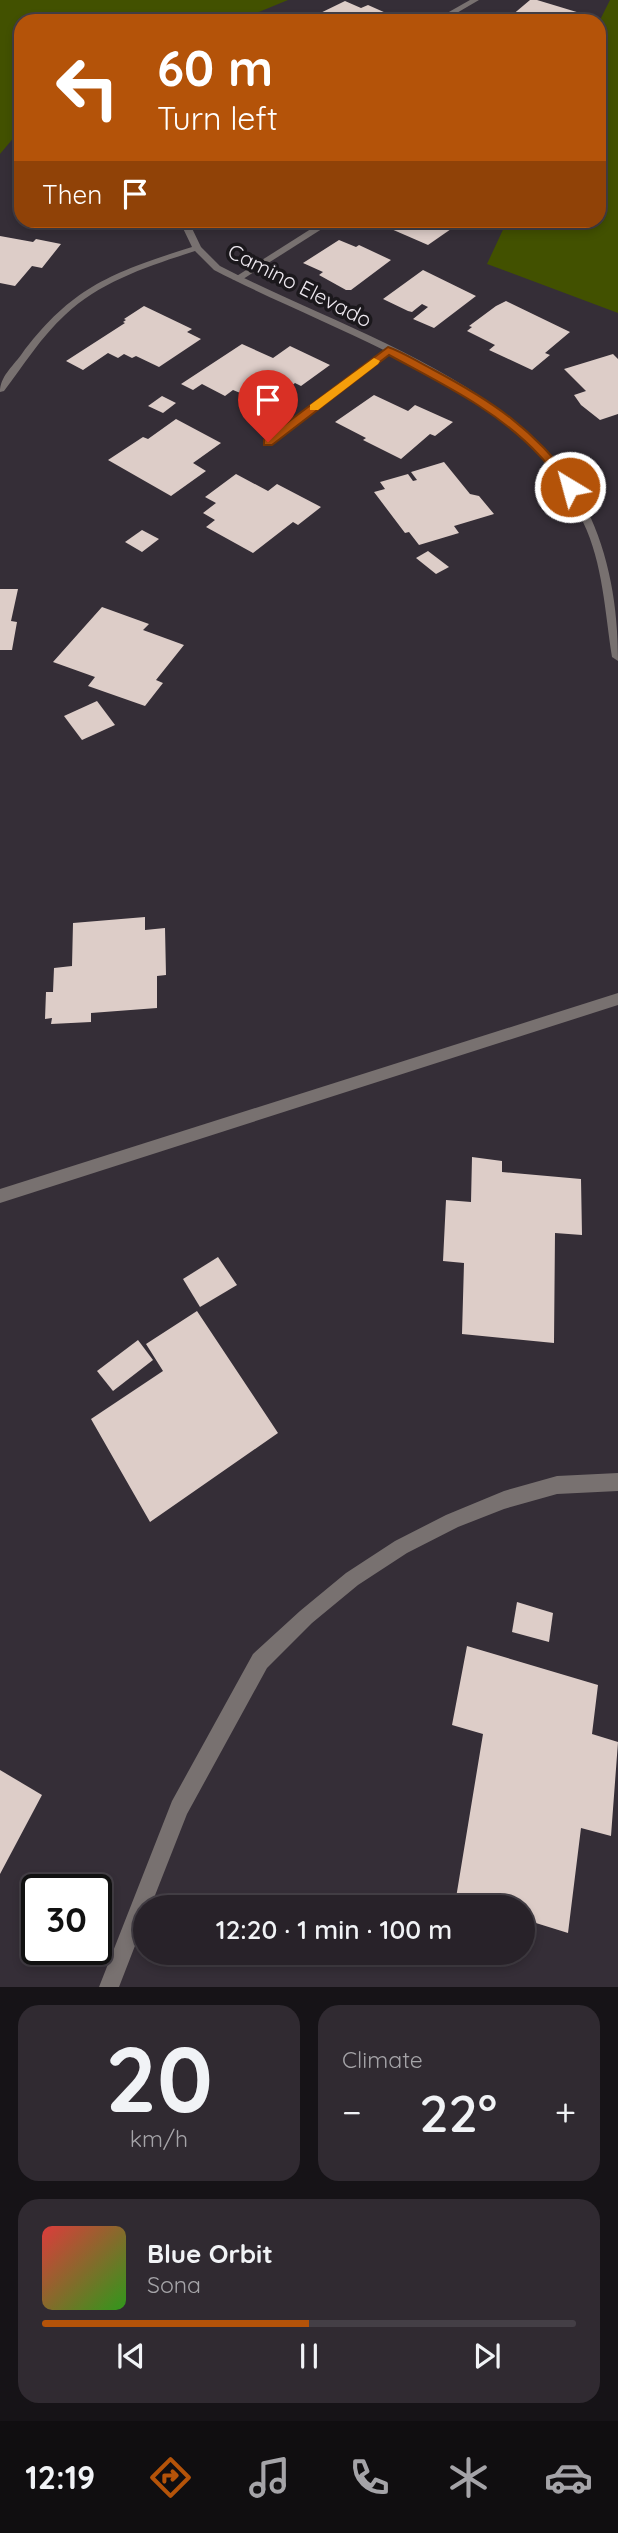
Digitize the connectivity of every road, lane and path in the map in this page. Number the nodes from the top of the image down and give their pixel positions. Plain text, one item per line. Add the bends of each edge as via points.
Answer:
1 (475, 0) edge
2 (450, 14) edge
3 (187, 228) edge
4 (319, 228) edge
5 (197, 248) junction
6 (237, 279) junction
7 (388, 351) junction
8 (0, 389) edge
9 (268, 442) dead end
10 (618, 657) edge
11 (618, 999) edge
12 (0, 1196) edge
13 (618, 1482) edge
14 (109, 1987) edge

1 - 2 street
3 - 5 street, Camino Elevado
4 - 6 street
5 - 6 street, Camino Elevado via 217,268
5 - 8 street via 139,267 90,292 61,313
6 - 7 street, Camino Elevado
7 - 9 street
7 - 10 street, Camino Elevado via 500,413 562,475 578,499 598,550
11 - 12 street
13 - 14 street via 557,1485 452,1521 352,1579 260,1661 179,1808

